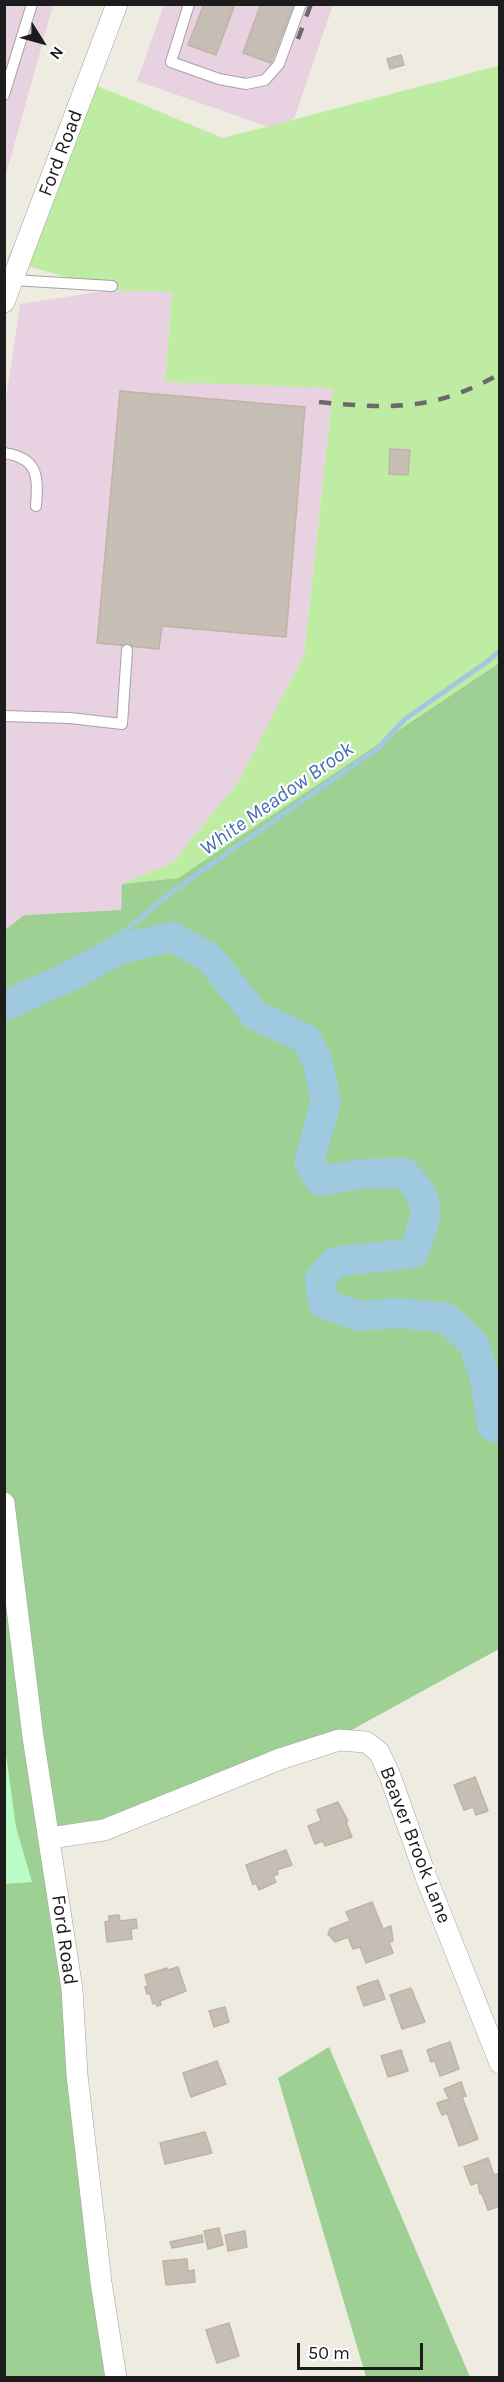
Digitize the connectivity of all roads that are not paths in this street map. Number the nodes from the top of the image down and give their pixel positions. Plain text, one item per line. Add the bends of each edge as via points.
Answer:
1 (32, 4) edge
2 (117, 4) edge
3 (189, 4) edge
4 (301, 4) edge
5 (4, 95) edge
6 (13, 280) junction
7 (112, 286) dead end
8 (4, 302) edge
9 (4, 453) edge
10 (36, 506) dead end
11 (127, 650) dead end
12 (4, 716) edge
13 (4, 1503) edge
14 (50, 1838) junction
15 (500, 2063) edge
16 (116, 2378) edge

1 - 5 lane
2 - 6 street, Ford Road
3 - 4 lane via 171,62 246,84 265,80 279,64
6 - 7 lane
6 - 8 street, Ford Road
9 - 10 lane via 27,461 35,470
11 - 12 lane via 122,724
13 - 14 street, Ford Road via 33,1737
14 - 15 street, Beaver Brook Lane via 105,1830 280,1759 339,1740 366,1742 379,1752 390,1776
14 - 16 street, Ford Road via 72,1989 77,2074

